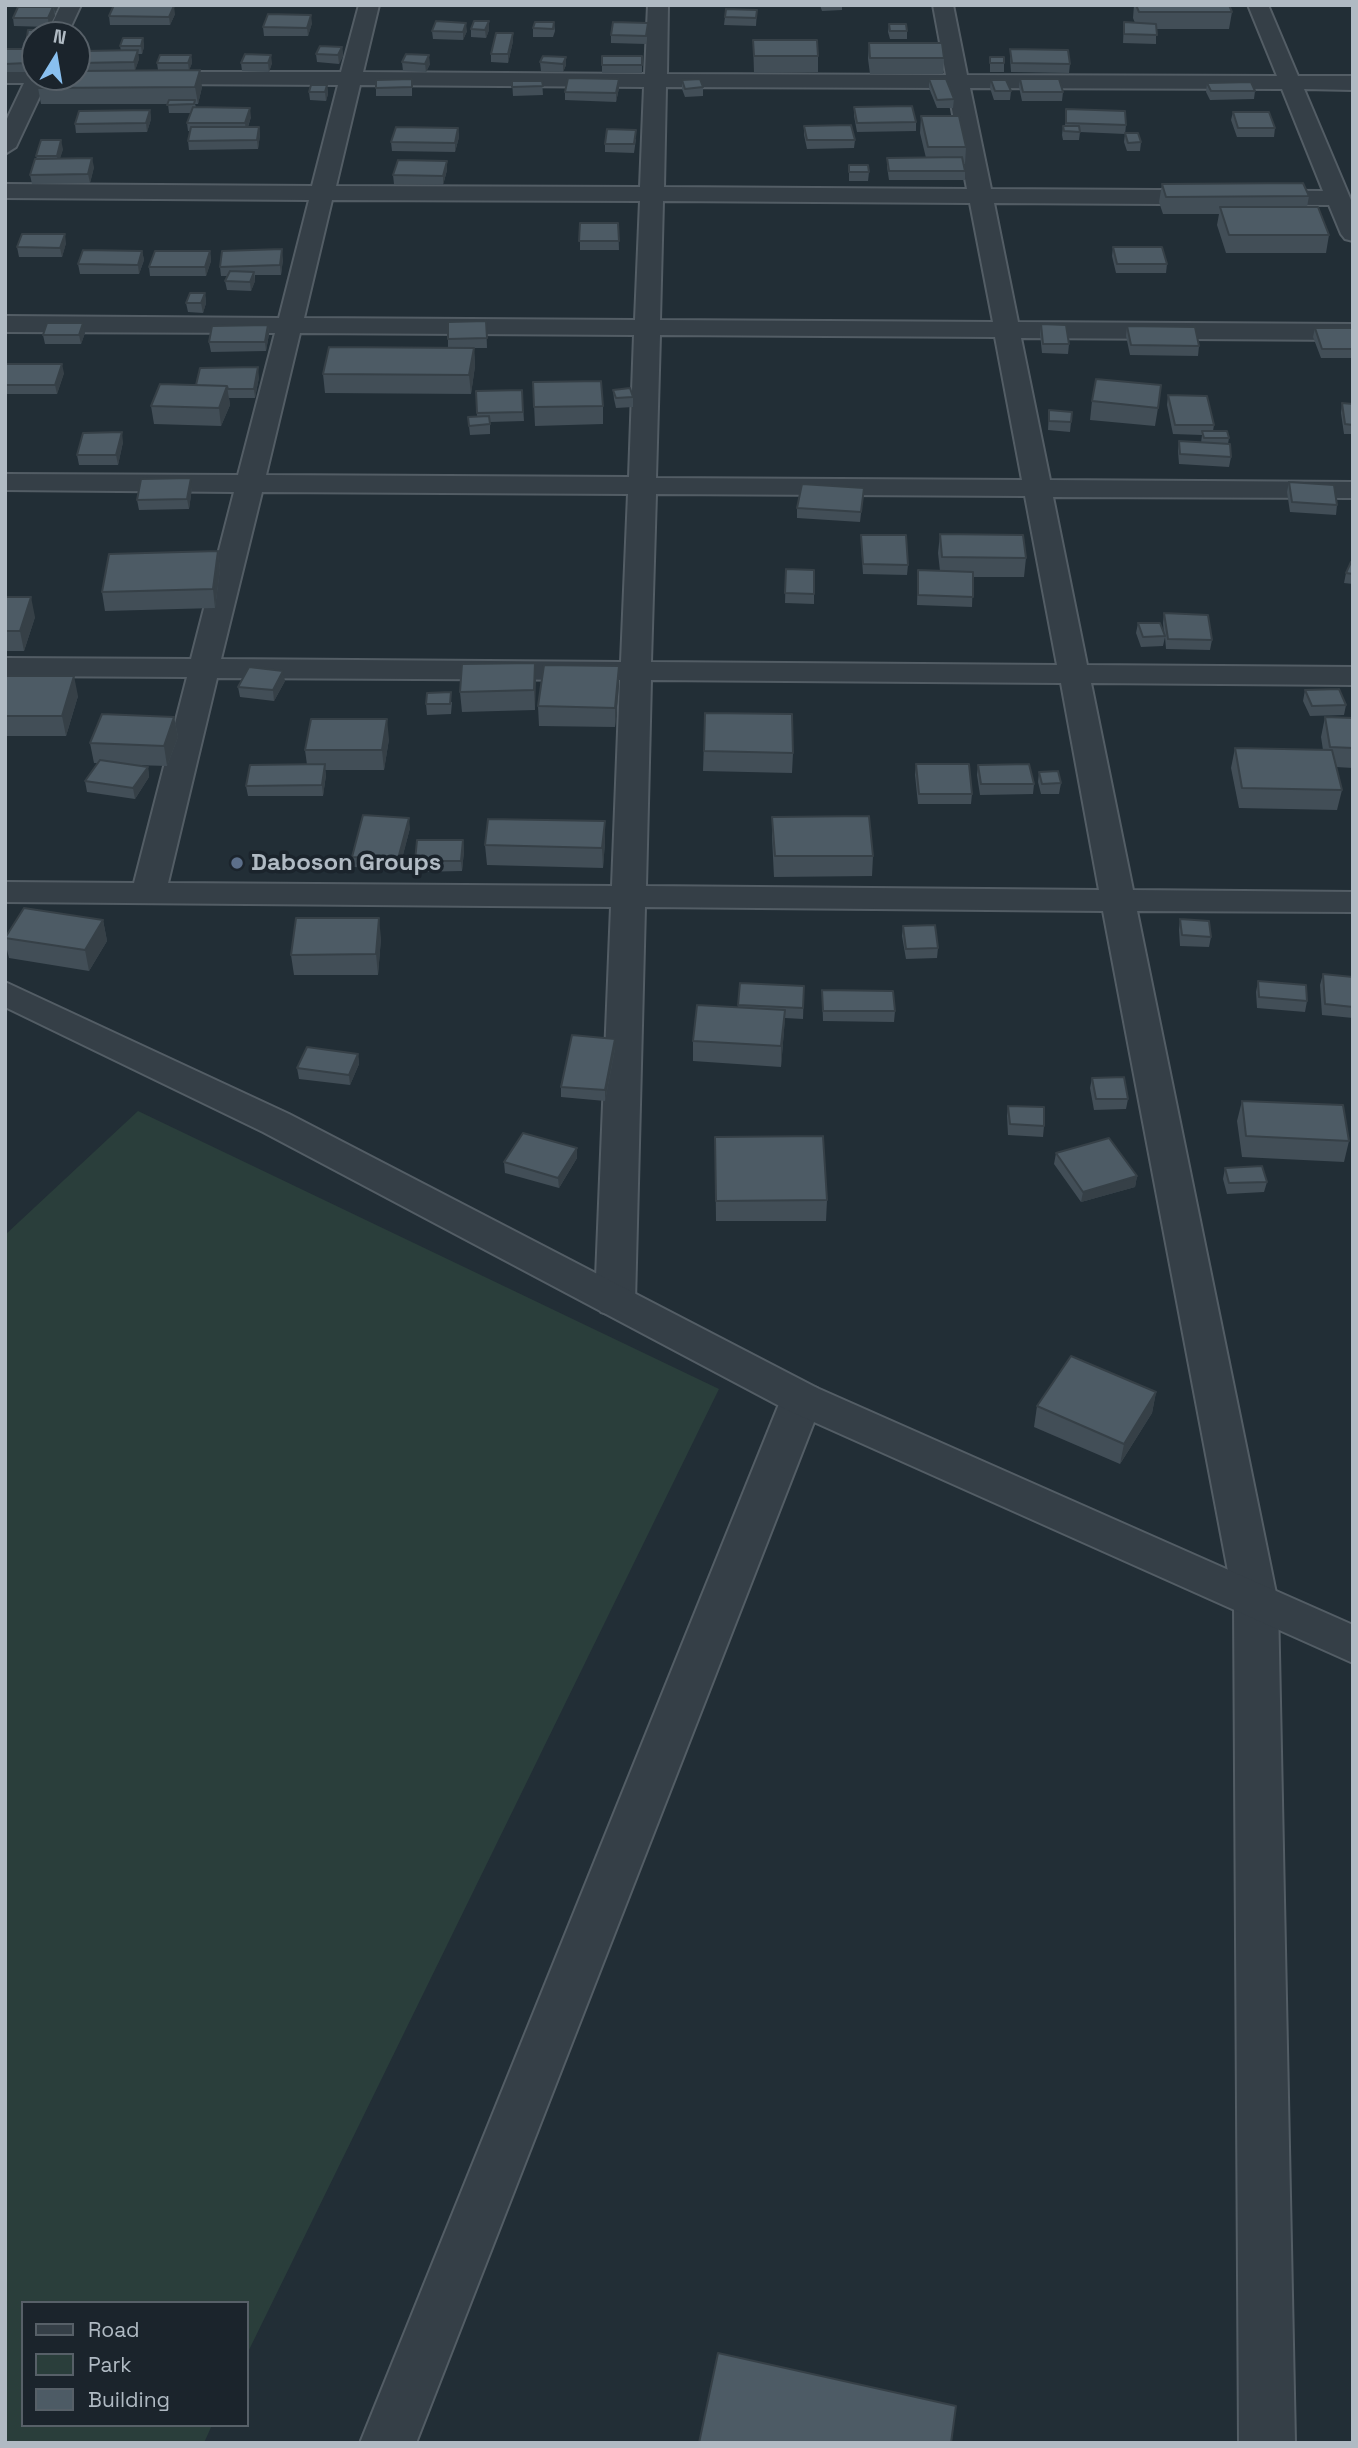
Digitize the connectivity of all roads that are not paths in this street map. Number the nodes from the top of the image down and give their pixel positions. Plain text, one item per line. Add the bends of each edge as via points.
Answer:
1 (71, 5) edge
2 (369, 5) edge
3 (658, 5) edge
4 (943, 5) edge
5 (1258, 5) edge
6 (64, 21) edge
7 (91, 78) edge
8 (351, 79) junction
9 (655, 80) junction
10 (958, 82) junction
11 (1290, 83) junction
12 (1353, 83) edge
13 (31, 91) edge
14 (5, 147) edge
15 (5, 191) edge
16 (322, 193) junction
17 (651, 194) junction
18 (981, 196) junction
19 (1338, 198) junction
20 (1353, 234) edge
21 (5, 324) edge
22 (289, 326) junction
23 (647, 328) junction
24 (1007, 330) junction
25 (1353, 332) edge
26 (5, 482) edge
27 (250, 484) junction
28 (642, 486) junction
29 (1038, 489) junction
30 (1353, 490) edge
31 (5, 667) edge
32 (204, 668) junction
33 (636, 671) junction
34 (1074, 674) junction
35 (1353, 676) edge
36 (5, 892) edge
37 (148, 894) junction
38 (628, 897) junction
39 (1118, 901) junction
40 (1353, 902) edge
41 (5, 993) edge
42 (615, 1302) junction
43 (803, 1399) junction
44 (1256, 1603) junction
45 (1353, 1645) edge
46 (388, 2443) edge
47 (1267, 2443) edge

1 - 6 street
2 - 8 street
3 - 9 street
4 - 10 street
5 - 11 street
7 - 8 street
8 - 9 street
8 - 16 street
9 - 10 street
9 - 17 street
10 - 11 street
10 - 18 street
11 - 12 street
11 - 19 street
13 - 14 street
15 - 16 street
16 - 17 street
16 - 22 street
17 - 18 street
17 - 23 street
18 - 19 street
18 - 24 street
19 - 20 street
21 - 22 street
22 - 23 street
22 - 27 street
23 - 24 street
23 - 28 street
24 - 25 street
24 - 29 street
26 - 27 street
27 - 28 street
27 - 32 street
28 - 29 street
28 - 33 street
29 - 30 street
29 - 34 street
31 - 32 street
32 - 33 street
32 - 37 street
33 - 34 street
33 - 38 street
34 - 35 street
34 - 39 street
36 - 37 street
37 - 38 street
38 - 39 street
38 - 42 street
39 - 40 street
39 - 44 street
41 - 42 street via 276,1123
42 - 43 street
43 - 44 street
43 - 46 street
44 - 45 street
44 - 47 street

